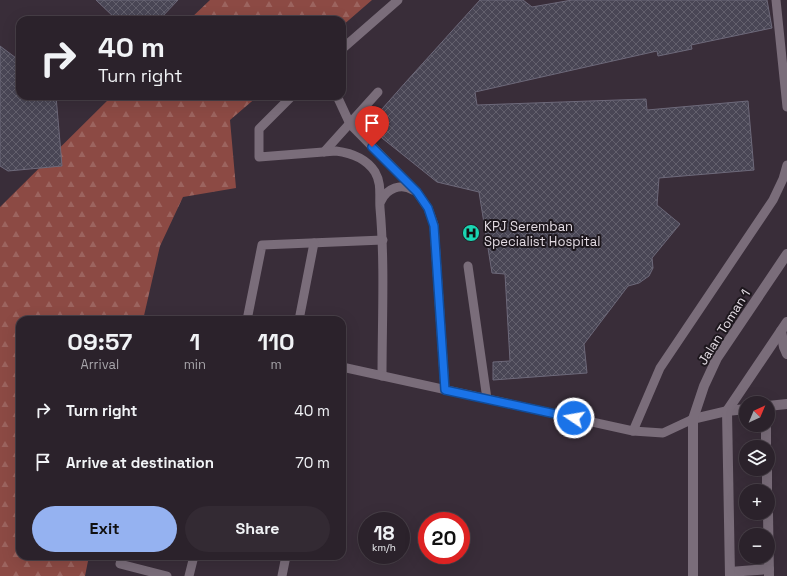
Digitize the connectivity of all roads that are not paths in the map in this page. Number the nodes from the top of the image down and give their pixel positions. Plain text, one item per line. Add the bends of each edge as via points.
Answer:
1 (398, 0) edge
2 (776, 0) edge
3 (346, 46) edge
4 (378, 92) dead end
5 (288, 100) edge
6 (339, 100) edge
7 (787, 107) edge
8 (350, 124) junction
9 (324, 152) junction
10 (787, 165) edge
11 (417, 192) junction
12 (380, 204) junction
13 (383, 240) junction
14 (314, 243) junction
15 (787, 254) edge
16 (468, 266) dead end
17 (248, 316) edge
18 (300, 316) edge
19 (787, 322) edge
20 (781, 331) junction
21 (787, 354) edge
22 (346, 368) edge
23 (382, 376) junction
24 (445, 390) junction
25 (487, 399) junction
26 (787, 404) edge
27 (775, 405) edge
28 (739, 410) edge
29 (727, 411) junction
30 (693, 418) junction
31 (633, 431) junction
32 (768, 520) edge
33 (121, 560) edge
34 (193, 560) edge
35 (285, 560) edge
36 (769, 572) edge
37 (730, 574) edge
38 (167, 576) edge
39 (189, 576) edge
40 (282, 576) edge
41 (693, 576) edge

1 - 3 lane
2 - 7 lane
4 - 8 lane
5 - 9 lane via 259,129 259,157
6 - 8 lane
8 - 9 lane
8 - 11 lane
9 - 12 lane via 348,152 368,164 379,183
10 - 31 lane via 773,200 660,368
11 - 12 lane via 402,186 394,188 387,192
11 - 24 lane via 428,208 434,226
12 - 13 lane
13 - 14 lane
13 - 23 lane
14 - 17 lane via 262,245
14 - 18 lane
15 - 30 street, Jalan Toman 1 via 717,358
16 - 25 lane
19 - 20 street
20 - 21 street
20 - 29 street
22 - 23 lane
23 - 24 lane
24 - 25 lane
25 - 31 lane
26 - 27 street
28 - 29 street
29 - 30 street
29 - 37 street
30 - 31 lane via 663,433
30 - 41 street, Jalan Toman 1
32 - 36 street
33 - 38 lane via 120,564
34 - 39 lane
35 - 40 lane
36 - 37 street

